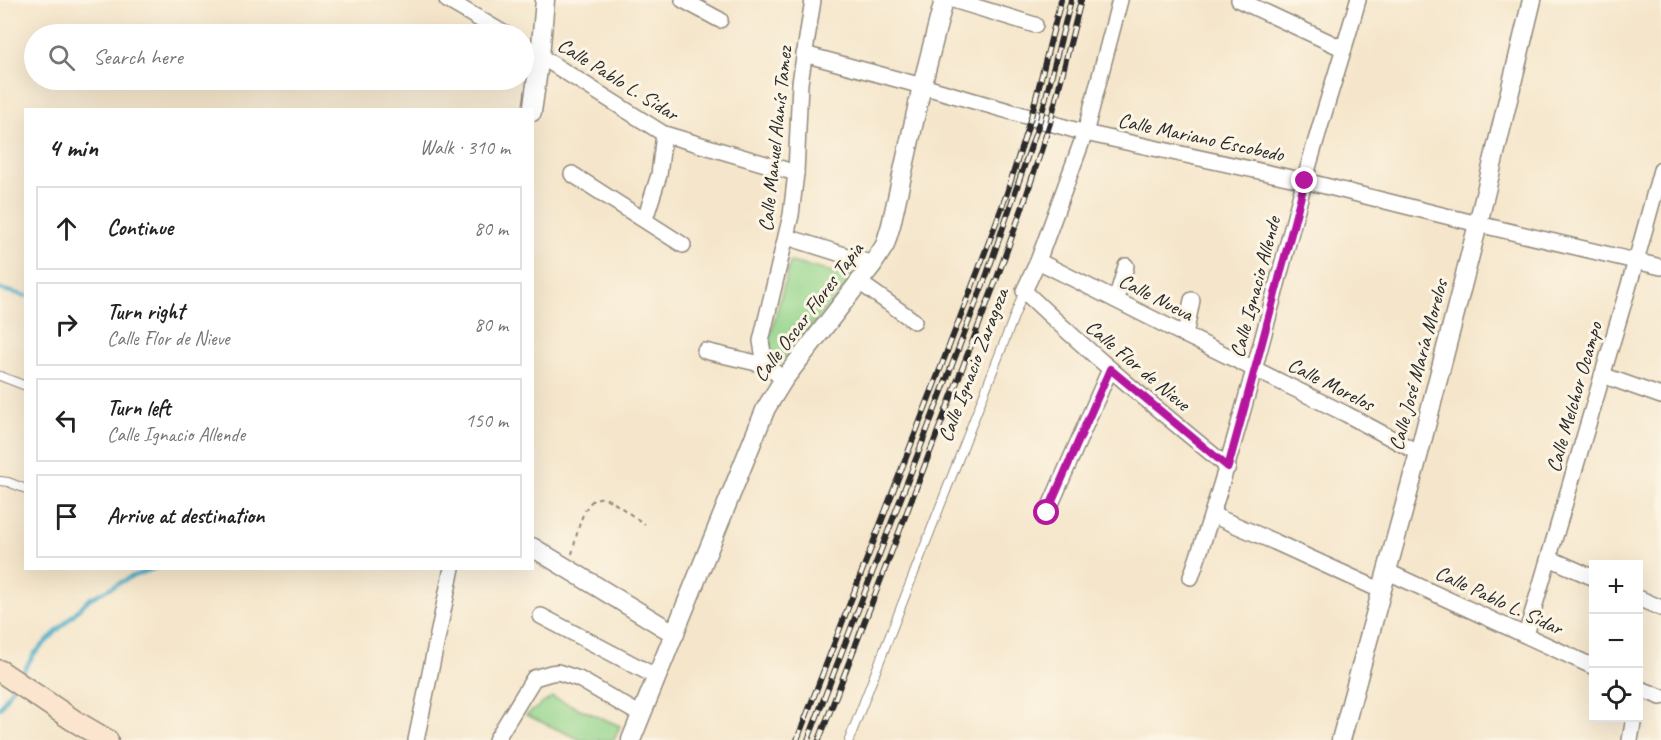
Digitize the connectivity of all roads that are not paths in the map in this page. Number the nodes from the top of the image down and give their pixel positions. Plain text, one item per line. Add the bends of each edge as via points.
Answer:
1 (447, 0) edge
2 (545, 0) edge
3 (813, 0) edge
4 (944, 0) edge
5 (953, 0) edge
6 (1120, 0) edge
7 (1239, 0) edge
8 (1358, 0) edge
9 (1532, 0) edge
10 (689, 1) edge
11 (720, 20) dead end
12 (488, 24) edge
13 (1035, 25) dead end
14 (1344, 49) junction
15 (534, 52) edge
16 (804, 54) junction
17 (540, 56) junction
18 (922, 86) junction
19 (533, 108) edge
20 (1085, 133) junction
21 (664, 134) junction
22 (1661, 170) edge
23 (796, 173) junction
24 (572, 174) dead end
25 (1305, 181) junction
26 (645, 219) junction
27 (1478, 224) junction
28 (787, 237) junction
29 (683, 244) dead end
30 (1038, 261) junction
31 (1636, 261) junction
32 (873, 264) junction
33 (1126, 266) dead end
34 (1661, 267) edge
35 (859, 282) junction
36 (1024, 291) junction
37 (1116, 300) junction
38 (1192, 300) dead end
39 (914, 321) dead end
40 (1185, 335) junction
41 (705, 351) dead end
42 (765, 365) junction
43 (1110, 369) junction
44 (1255, 369) junction
45 (1602, 375) junction
46 (0, 376) edge
47 (784, 379) junction
48 (24, 385) edge
49 (1661, 396) edge
50 (1419, 453) junction
51 (1228, 467) junction
52 (0, 481) edge
53 (24, 488) edge
54 (1047, 513) dead end
55 (1212, 515) junction
56 (534, 548) edge
57 (1550, 558) junction
58 (452, 570) edge
59 (1386, 571) junction
60 (1589, 576) edge
61 (1191, 577) dead end
62 (1380, 590) junction
63 (1643, 600) edge
64 (1661, 608) edge
65 (541, 616) dead end
66 (675, 634) junction
67 (1526, 635) junction
68 (1589, 665) edge
69 (0, 672) edge
70 (657, 677) junction
71 (1643, 690) edge
72 (1661, 697) edge
73 (641, 715) junction
74 (1633, 722) edge
75 (106, 740) edge
76 (416, 740) edge
77 (496, 740) edge
78 (631, 740) edge
79 (849, 740) edge
80 (1341, 740) edge
81 (1630, 740) edge

1 - 12 street
2 - 17 street
3 - 16 street, Calle Manuel Alanís Tamez
4 - 18 street, Calle Oscar Flores Tapia
5 - 13 street
6 - 20 street, Calle Ignacio Zaragoza
7 - 14 street
8 - 14 street, Calle Ignacio Allende
9 - 27 street, Calle José María Morelos
10 - 11 street
14 - 25 street, Calle Ignacio Allende
15 - 17 street, Calle Pablo L. Sidar
16 - 18 street, Calle Mariano Escobedo
16 - 23 street, Calle Manuel Alanís Tamez
17 - 19 street
17 - 21 street, Calle Pablo L. Sidar
18 - 20 street, Calle Mariano Escobedo
18 - 32 street, Calle Oscar Flores Tapia via 891,225
20 - 25 street, Calle Mariano Escobedo
20 - 30 street, Calle Ignacio Zaragoza
21 - 23 street, Calle Pablo L. Sidar
21 - 26 street via 659,175
22 - 31 street, Calle Melchor Ocampo
23 - 28 street, Calle Manuel Alanís Tamez
24 - 26 street
25 - 27 street, Calle Mariano Escobedo
25 - 44 street, Calle Ignacio Allende
26 - 29 street
27 - 31 street, Calle Mariano Escobedo
27 - 50 street, Calle José María Morelos
28 - 32 street
28 - 42 street, Calle Manuel Alanís Tamez via 762,341
30 - 36 street, Calle Ignacio Zaragoza
30 - 37 street, Calle Nueva
31 - 34 street, Calle Mariano Escobedo
31 - 45 street, Calle Melchor Ocampo
32 - 35 street, Calle Oscar Flores Tapia
33 - 37 street
35 - 39 street
35 - 47 street, Calle Oscar Flores Tapia
36 - 43 street, Calle Flor de Nieve
36 - 79 lane, Calle Ignacio Zaragoza
37 - 40 street, Calle Nueva
38 - 40 street
40 - 44 street, Calle Nueva
41 - 42 street
42 - 47 street
43 - 51 street, Calle Flor de Nieve
43 - 54 street
44 - 50 street, Calle Morelos
44 - 51 street, Calle Ignacio Allende
45 - 49 street
45 - 57 street, Calle Melchor Ocampo
46 - 48 lane
47 - 66 street, Calle Oscar Flores Tapia via 766,408
50 - 59 street, Calle José María Morelos
51 - 55 street, Calle Ignacio Allende
52 - 53 lane
55 - 61 street, Calle Ignacio Allende
55 - 62 street
56 - 66 street
57 - 60 street
57 - 67 street, Calle Melchor Ocampo
58 - 76 street
59 - 62 street, Calle José María Morelos
59 - 67 street, Calle Pablo L. Sidar
62 - 80 street, Calle José María Morelos
63 - 64 street
65 - 70 street
66 - 70 street, Calle Oscar Flores Tapia
67 - 68 street, Calle Pablo L. Sidar
69 - 75 main road
70 - 73 street, Calle Oscar Flores Tapia
71 - 72 street
73 - 77 street via 579,679 550,673 534,678
73 - 78 street, Calle Oscar Flores Tapia
74 - 81 street

